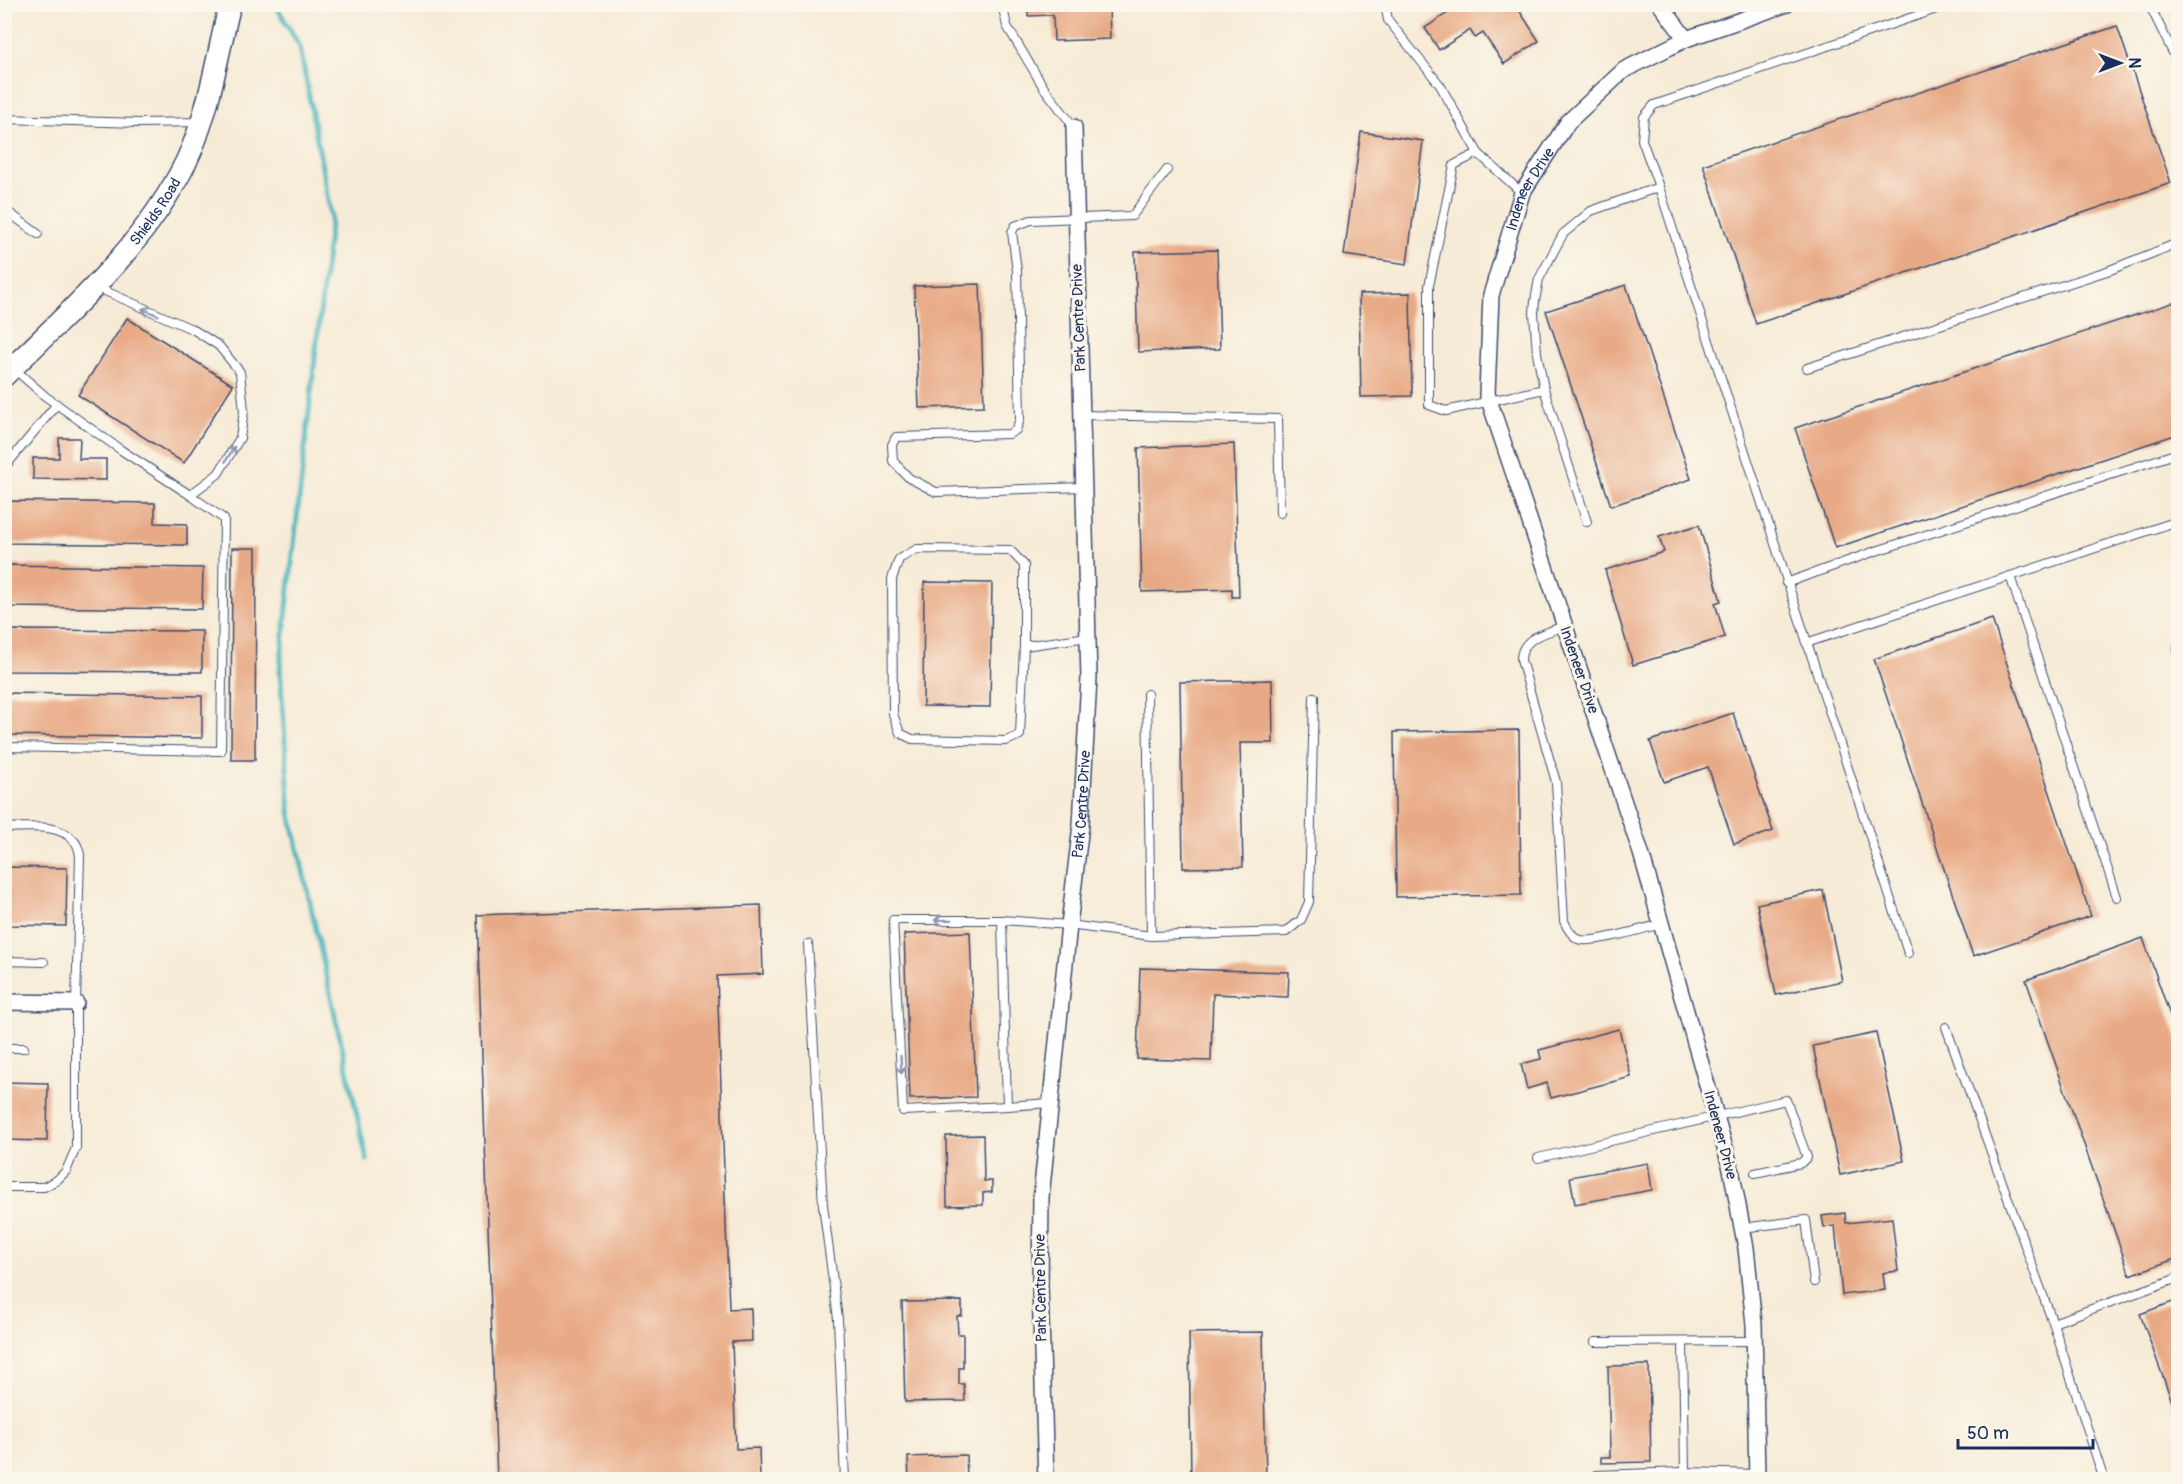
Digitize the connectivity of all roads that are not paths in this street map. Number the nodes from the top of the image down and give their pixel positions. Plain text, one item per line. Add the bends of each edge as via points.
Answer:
1 (230, 4) edge
2 (1002, 4) edge
3 (1385, 4) edge
4 (1660, 4) edge
5 (1787, 4) edge
6 (1951, 4) edge
7 (2149, 4) edge
8 (1686, 39) junction
9 (2178, 63) edge
10 (4, 119) edge
11 (201, 122) junction
12 (1074, 127) joint
13 (1478, 153) junction
14 (1167, 170) dead end
15 (1659, 187) junction
16 (1522, 193) junction
17 (4, 209) edge
18 (1076, 219) junction
19 (38, 234) dead end
20 (2178, 243) edge
21 (95, 287) junction
22 (7, 368) edge
23 (1807, 368) dead end
24 (1544, 389) junction
25 (1490, 402) junction
26 (57, 404) junction
27 (1082, 416) junction
28 (2178, 453) edge
29 (4, 468) edge
30 (1084, 487) junction
31 (190, 495) junction
32 (1280, 513) dead end
33 (2178, 521) edge
34 (1587, 522) dead end
35 (2010, 576) junction
36 (1786, 583) junction
37 (1565, 626) junction
38 (1088, 637) junction
39 (1806, 643) junction
40 (1024, 646) junction
41 (2178, 647) edge
42 (2178, 661) edge
43 (1147, 694) dead end
44 (1314, 697) dead end
45 (4, 747) edge
46 (4, 828) edge
47 (2117, 897) dead end
48 (1002, 920) junction
49 (1661, 924) junction
50 (1069, 925) junction
51 (1151, 936) junction
52 (808, 944) dead end
53 (1908, 954) dead end
54 (4, 961) edge
55 (44, 962) dead end
56 (4, 1002) edge
57 (76, 1003) junction
58 (1946, 1027) dead end
59 (4, 1048) edge
60 (24, 1048) dead end
61 (1051, 1103) junction
62 (1007, 1106) junction
63 (1716, 1116) junction
64 (1538, 1158) dead end
65 (1755, 1173) dead end
66 (4, 1187) edge
67 (1742, 1228) junction
68 (2178, 1278) edge
69 (1814, 1282) dead end
70 (2053, 1323) junction
71 (1755, 1341) junction
72 (1595, 1342) dead end
73 (1683, 1342) junction
74 (1685, 1472) junction
75 (1596, 1475) dead end
76 (1757, 1477) edge
77 (845, 1479) edge
78 (1046, 1479) edge
79 (2104, 1479) edge

1 - 11 street, Shields Road
2 - 12 lane via 1007,26 1044,88
3 - 13 lane via 1388,20 1440,85
4 - 8 street
5 - 8 street, Indeneer Drive
6 - 15 lane via 1654,105 1644,117 1642,140
7 - 9 lane
8 - 16 street, Indeneer Drive via 1624,70 1568,122
10 - 11 lane
11 - 21 street, Shields Road via 166,199 137,240
12 - 18 street, Park Centre Drive
13 - 16 lane
13 - 25 lane via 1454,165 1429,286 1429,405 1446,411
14 - 18 lane via 1132,216
15 - 24 lane via 1591,211 1563,234 1539,279 1535,300 1537,353
15 - 36 lane
16 - 25 street, Indeneer Drive via 1491,295 1487,394
17 - 19 lane
18 - 27 street, Park Centre Drive
18 - 30 lane via 1022,221 1012,232 1017,271 1020,407 1016,430 1009,434 896,437 892,445 893,461 909,478 936,492
20 - 23 lane via 2110,270
21 - 22 street, Shields Road
31 -> 21 lane via 218,474 240,438 244,411 240,372 219,346 194,330
22 - 26 lane
24 - 25 lane
24 - 34 lane
25 - 37 street, Indeneer Drive
26 - 29 lane
26 - 31 lane
27 - 30 street, Park Centre Drive
27 - 32 lane via 1278,419
28 - 36 lane
30 - 38 street, Park Centre Drive
31 - 45 lane via 224,519 221,751
33 - 35 lane
35 - 39 lane
35 - 47 lane
36 - 39 lane
37 - 49 street, Indeneer Drive
37 - 49 lane via 1529,640 1521,651 1556,783 1564,921 1580,940 1592,941
38 - 40 lane
38 - 50 street, Park Centre Drive via 1082,825
39 - 53 lane
40 - 40 lane via 1024,565 1010,550 917,549 899,559 892,590 894,714 900,733 912,739 1006,741 1020,735
41 - 42 lane
43 - 51 lane
44 - 51 lane via 1309,902 1301,920 1286,932
46 - 57 lane via 44,828 64,832 76,842 80,855
48 - 50 lane
48 - 62 lane
48 -> 62 lane via 894,921 903,1111
49 - 63 street, Indeneer Drive
50 - 51 lane
50 - 61 street, Park Centre Drive
52 - 77 lane via 823,1206 838,1319
54 - 55 lane
56 - 57 street
57 - 66 lane via 76,1148 66,1171 44,1187
58 - 70 lane
59 - 60 lane
61 - 62 lane
61 - 78 street, Park Centre Drive via 1041,1197
63 - 64 lane
63 - 65 lane via 1786,1100 1807,1157 1801,1163
63 - 67 street, Indeneer Drive
67 - 69 lane via 1806,1220
67 - 71 street, Indeneer Drive
68 - 70 lane
70 - 79 lane
71 - 73 lane
71 - 76 street, Indeneer Drive
72 - 73 lane
73 - 74 lane
74 - 75 lane
74 - 76 lane

